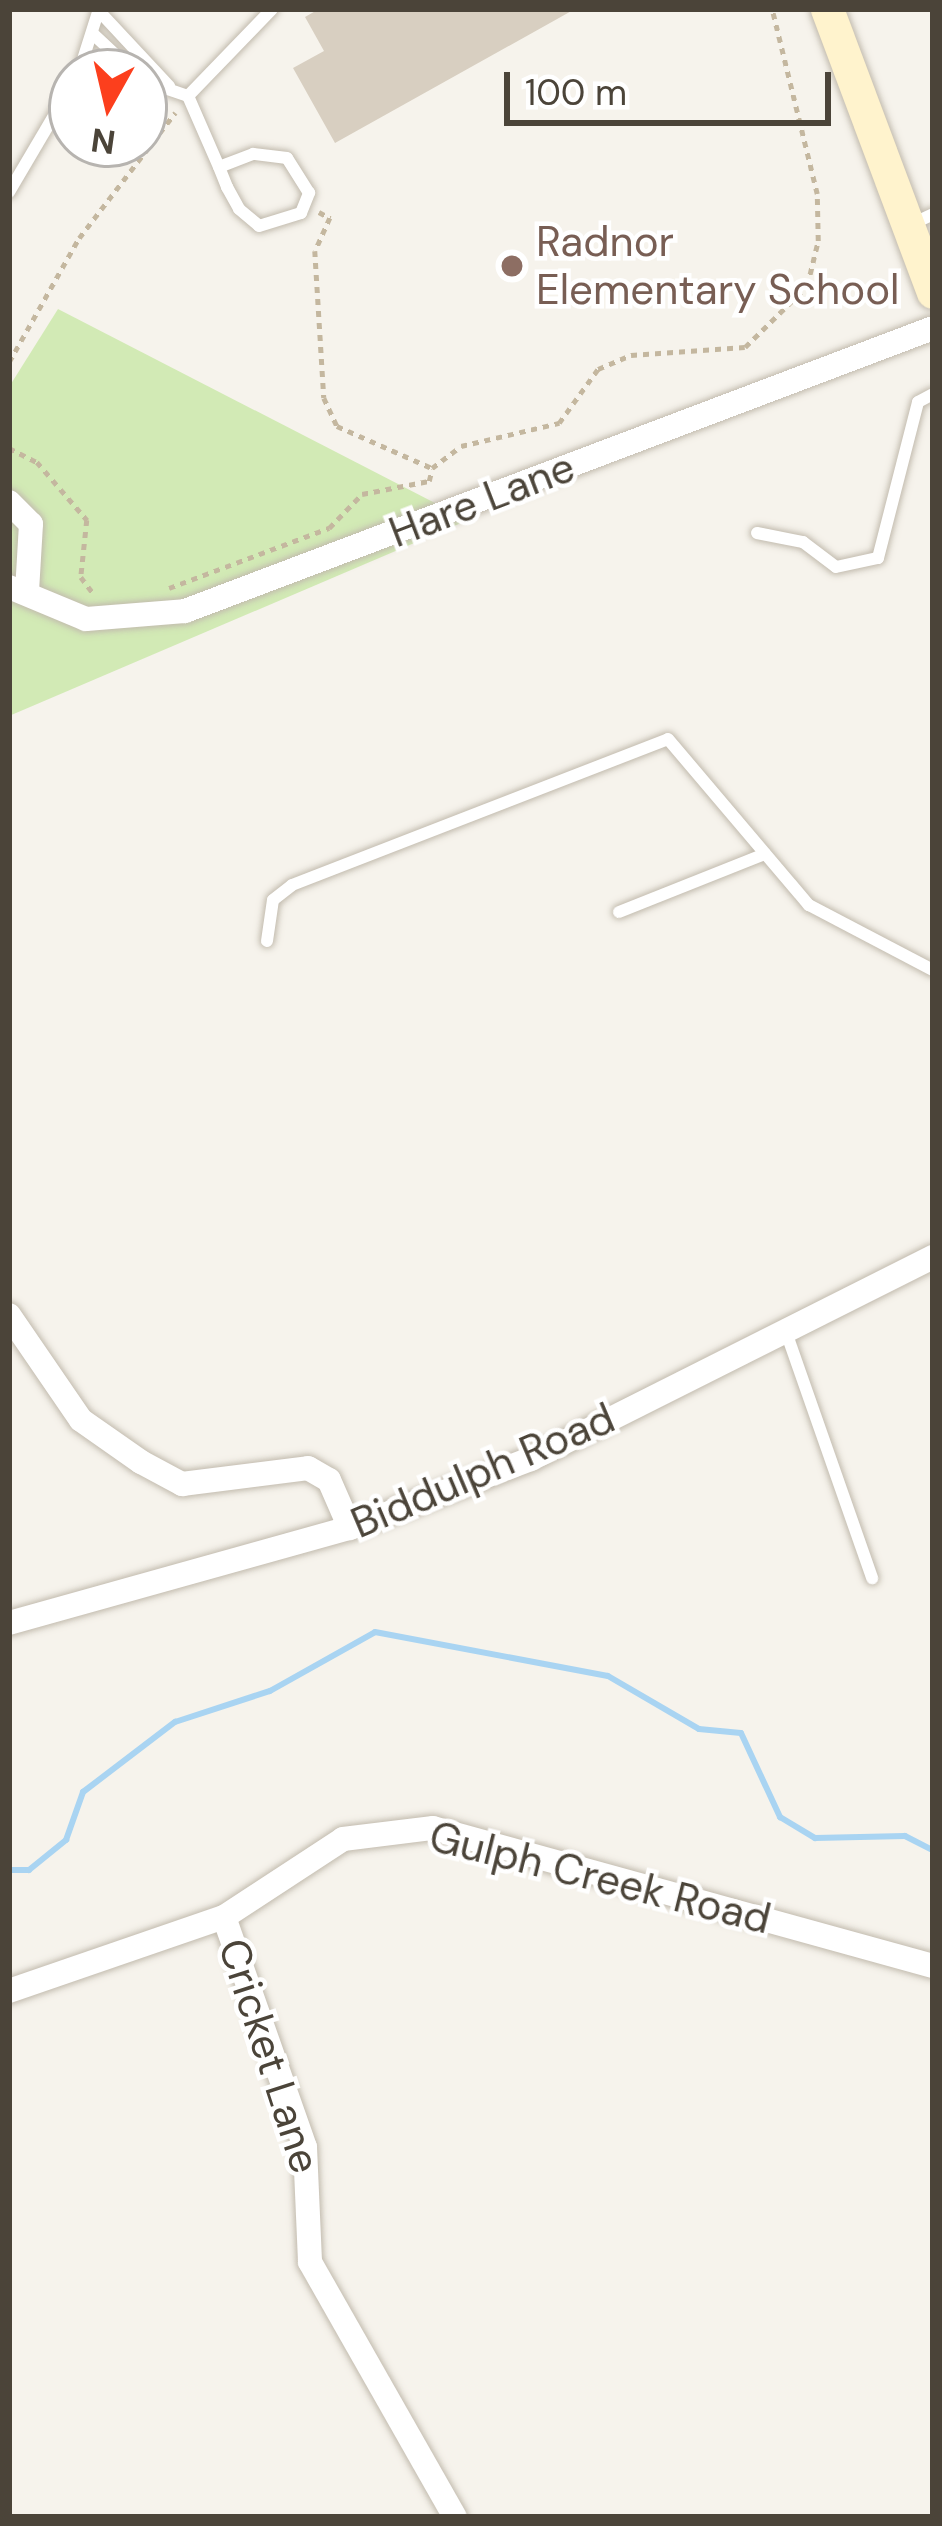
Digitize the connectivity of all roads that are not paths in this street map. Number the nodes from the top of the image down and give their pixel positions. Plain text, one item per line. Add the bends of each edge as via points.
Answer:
1 (272, 9) edge
2 (827, 9) edge
3 (99, 10) edge
4 (92, 33) junction
5 (87, 48) edge
6 (108, 48) edge
7 (169, 86) joint
8 (188, 96) junction
9 (48, 126) edge
10 (219, 167) junction
11 (9, 192) edge
12 (922, 219) edge
13 (933, 292) edge
14 (933, 328) edge
15 (933, 394) edge
16 (9, 502) edge
17 (757, 533) dead end
18 (18, 590) edge
19 (765, 854) junction
20 (620, 912) dead end
21 (267, 941) dead end
22 (933, 970) edge
23 (933, 1257) edge
24 (9, 1315) edge
25 (786, 1332) junction
26 (350, 1528) junction
27 (872, 1578) dead end
28 (9, 1623) edge
29 (224, 1917) junction
30 (933, 1966) edge
31 (9, 1991) edge
32 (455, 2517) edge

1 - 8 lane
2 - 12 street
3 - 4 lane
3 - 7 lane
4 - 5 lane
4 - 6 lane
7 - 8 lane
8 - 10 lane
9 - 11 lane
10 - 10 lane via 259,226 305,204 304,172 287,158 253,154
12 - 13 street
14 - 18 street, Hare Lane via 185,611 86,619
15 - 17 lane via 918,402 878,558 836,567 803,542
16 - 18 street, Hare Lane via 31,524
19 - 20 lane
19 - 21 lane via 668,739 292,885 272,900
19 - 22 lane via 809,905
23 - 25 street, Biddulph Road
24 - 26 street via 81,1420 141,1462 182,1484 308,1468 329,1480
25 - 26 street, Biddulph Road via 531,1459
25 - 27 lane
26 - 28 street, Biddulph Road
29 - 30 street, Gulph Creek Road via 343,1840 434,1828
29 - 31 street, Gulph Creek Road
29 - 32 street, Cricket Lane via 305,2146 310,2262

